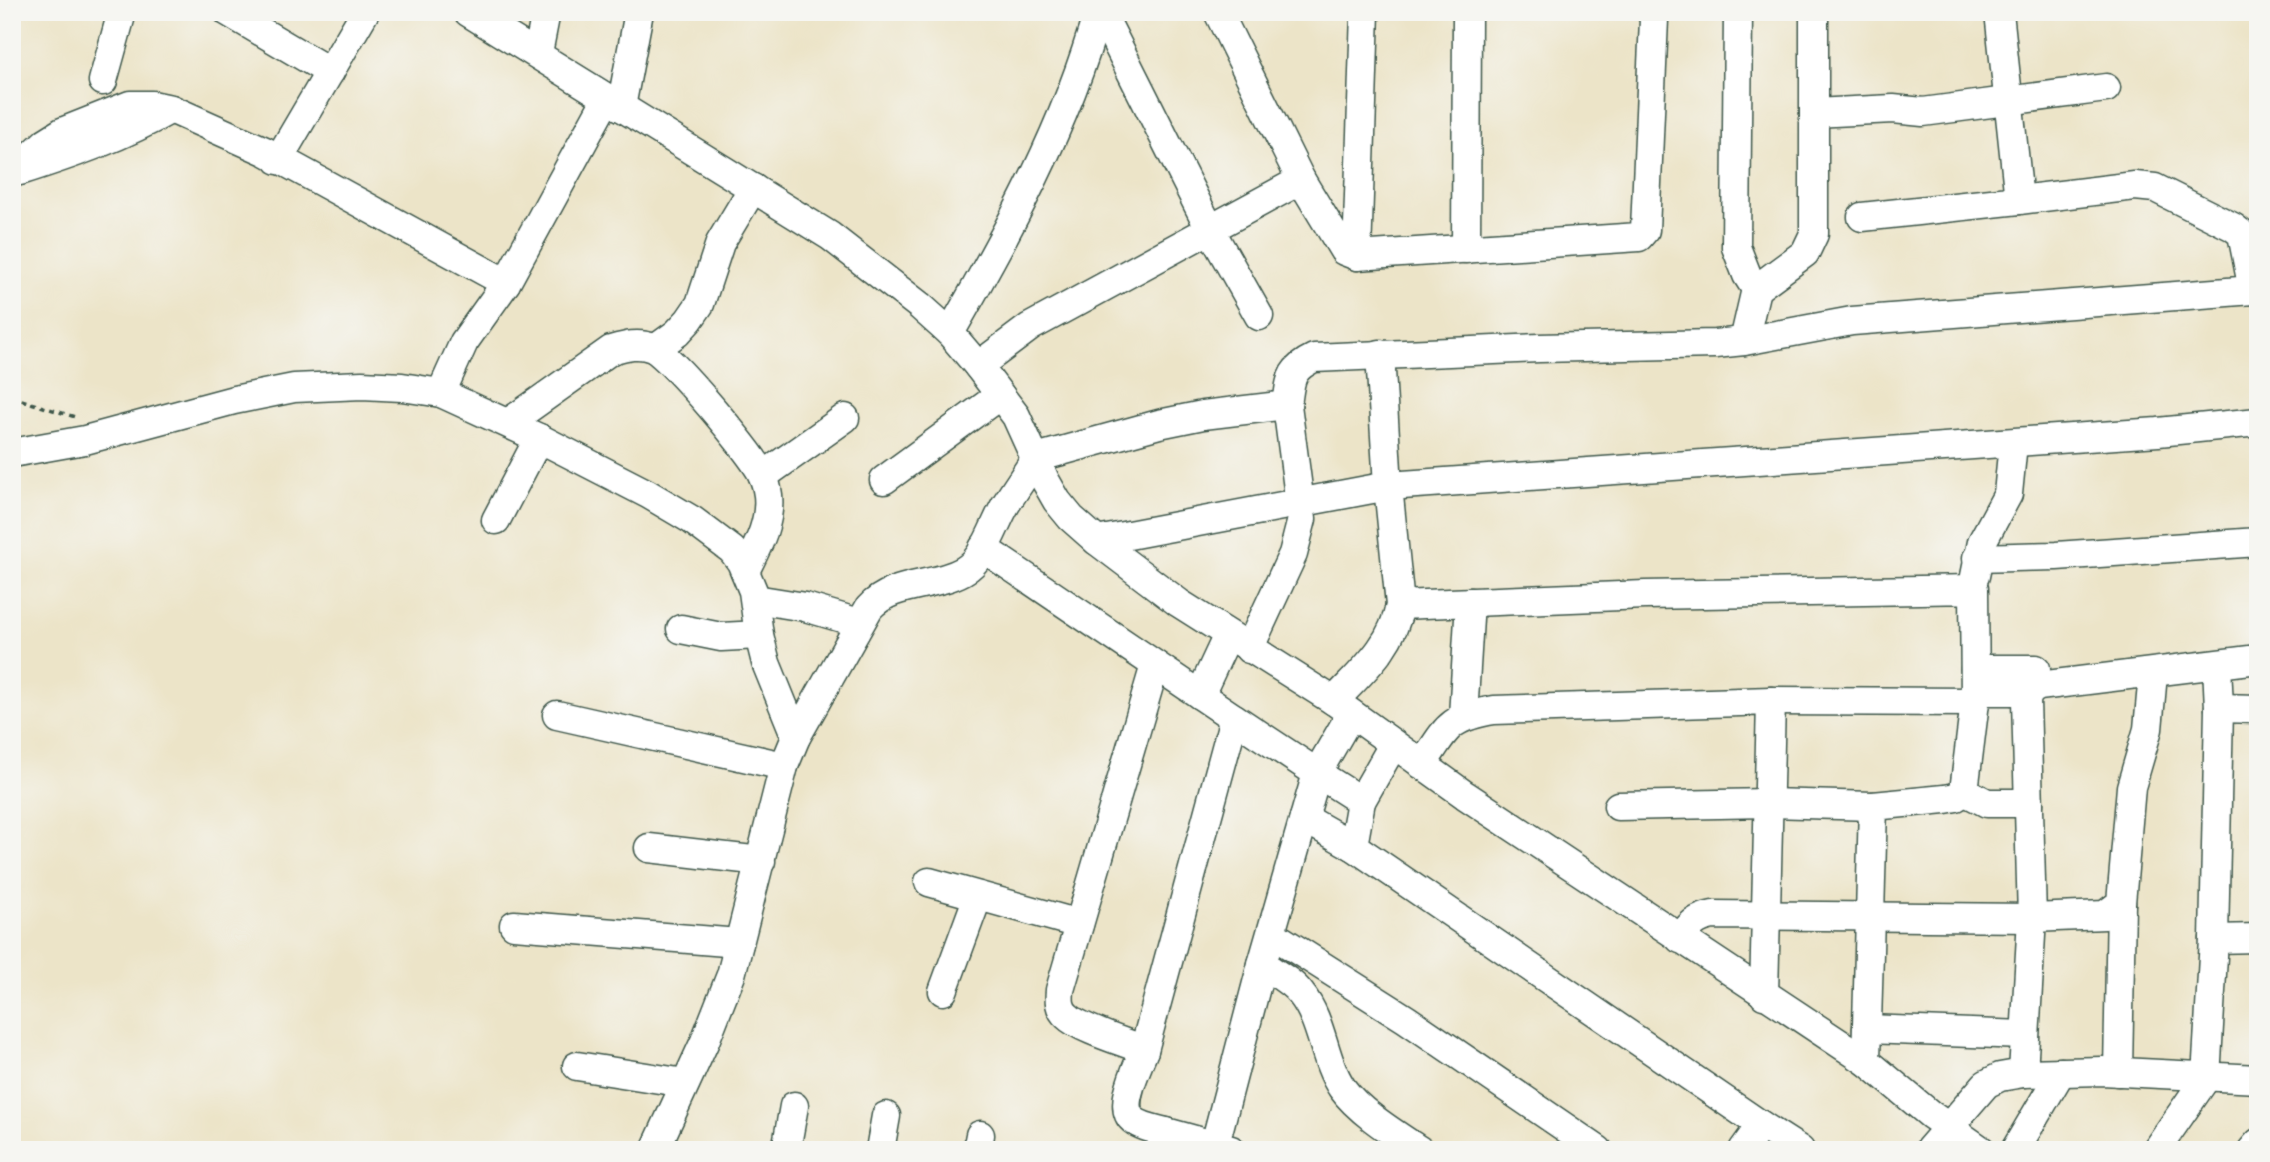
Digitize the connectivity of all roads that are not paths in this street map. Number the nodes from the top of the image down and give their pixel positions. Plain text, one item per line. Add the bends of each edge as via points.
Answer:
1 (122, 12) edge
2 (228, 12) edge
3 (365, 12) edge
4 (468, 12) edge
5 (546, 12) edge
6 (639, 12) edge
7 (1100, 12) edge
8 (1218, 12) edge
9 (1365, 12) edge
10 (1467, 12) edge
11 (1651, 12) edge
12 (1738, 12) edge
13 (1814, 12) edge
14 (2000, 12) edge
15 (538, 53) junction
16 (330, 72) junction
17 (103, 81) dead end
18 (2106, 88) dead end
19 (2009, 101) junction
20 (614, 103) junction
21 (1814, 113) junction
22 (278, 160) junction
23 (13, 173) edge
24 (1301, 180) junction
25 (753, 188) junction
26 (2019, 200) junction
27 (1862, 217) dead end
28 (1210, 229) junction
29 (1465, 249) junction
30 (1357, 256) junction
31 (506, 283) junction
32 (1756, 289) junction
33 (2255, 289) edge
34 (1259, 316) dead end
35 (950, 333) junction
36 (1744, 341) junction
37 (654, 349) junction
38 (1380, 354) junction
39 (978, 366) junction
40 (441, 393) junction
41 (1000, 396) junction
42 (1287, 405) junction
43 (845, 418) dead end
44 (2258, 422) edge
45 (508, 423) junction
46 (539, 438) junction
47 (2012, 443) junction
48 (12, 453) edge
49 (1036, 458) junction
50 (763, 476) junction
51 (884, 480) dead end
52 (1388, 486) junction
53 (1301, 502) junction
54 (496, 520) dead end
55 (1097, 541) junction
56 (2258, 541) edge
57 (983, 548) junction
58 (1977, 558) junction
59 (746, 571) junction
60 (1974, 589) junction
61 (755, 599) junction
62 (1469, 602) junction
63 (1400, 605) junction
64 (859, 623) junction
65 (681, 629) dead end
66 (759, 635) junction
67 (1239, 642) junction
68 (2258, 659) edge
69 (1155, 665) junction
70 (2217, 665) junction
71 (2153, 674) junction
72 (2033, 680) junction
73 (1975, 687) junction
74 (1200, 695) junction
75 (1770, 701) junction
76 (1342, 707) junction
77 (2219, 708) junction
78 (2258, 709) edge
79 (557, 715) dead end
80 (1463, 716) junction
81 (1234, 718) junction
82 (796, 737) junction
83 (1392, 744) junction
84 (1422, 765) junction
85 (784, 766) junction
86 (1317, 774) junction
87 (1964, 791) junction
88 (1361, 801) junction
89 (1769, 803) junction
90 (2029, 803) junction
91 (1618, 806) dead end
92 (1873, 806) junction
93 (1304, 818) junction
94 (1353, 846) junction
95 (649, 848) dead end
96 (761, 860) junction
97 (929, 882) dead end
98 (978, 895) junction
99 (2121, 903) junction
100 (1767, 914) junction
101 (1871, 916) junction
102 (2032, 918) junction
103 (1079, 924) junction
104 (514, 925) dead end
105 (1272, 934) junction
106 (2258, 938) edge
107 (1680, 939) junction
108 (2214, 939) junction
109 (739, 943) junction
110 (1262, 964) junction
111 (943, 991) dead end
112 (1764, 995) junction
113 (1867, 1029) junction
114 (2024, 1035) junction
115 (1144, 1050) junction
116 (1866, 1061) junction
117 (577, 1066) dead end
118 (2061, 1072) junction
119 (2118, 1072) junction
120 (2023, 1073) junction
121 (2206, 1078) junction
122 (2258, 1079) edge
123 (685, 1083) junction
124 (794, 1106) dead end
125 (886, 1116) dead end
126 (1761, 1125) junction
127 (1949, 1127) junction
128 (1163, 1141) edge
129 (2258, 1143) edge
130 (1223, 1147) edge
131 (655, 1150) edge
132 (786, 1150) edge
133 (880, 1150) edge
134 (1419, 1150) edge
135 (1598, 1150) edge
136 (1743, 1150) edge
137 (1800, 1150) edge
138 (1929, 1150) edge
139 (1981, 1150) edge
140 (2015, 1150) edge
141 (2156, 1150) edge
142 (2252, 1150) edge

1 - 17 street
2 - 16 street
3 - 16 street
4 - 15 street
5 - 15 street
6 - 20 street
7 - 28 street
7 - 35 street via 1055,136 1009,231
8 - 24 street
9 - 30 street
10 - 29 street
11 - 29 street via 1645,230 1639,237
12 - 32 street via 1735,247
13 - 21 street
14 - 19 street
15 - 20 street
16 - 22 street
18 - 19 street
19 - 21 street via 1923,112
19 - 26 street
20 - 25 street
20 - 31 street
21 - 32 street via 1814,234 1805,253
22 - 23 street via 170,109 99,145
22 - 31 street
24 - 28 street
24 - 30 street via 1344,251
25 - 35 street via 830,236
25 - 37 street via 720,243 700,304 689,320
26 - 27 street
26 - 33 street via 2135,186 2155,188 2242,234
28 - 34 street
28 - 39 street via 1030,327
29 - 30 street
31 - 40 street via 464,342
32 - 36 street
33 - 36 street via 1852,321
35 - 39 street
36 - 38 street
37 - 45 street via 641,344 611,350
37 - 50 street via 693,388
38 - 42 street via 1314,358 1299,365 1291,376
38 - 52 street
39 - 41 street
40 - 45 street
40 - 48 street via 362,385 294,388 85,440
41 - 49 street via 1016,416
41 - 51 street
42 - 49 street via 1159,424
42 - 53 street
43 - 50 street
44 - 47 street
45 - 46 street
46 - 54 street
46 - 59 street via 692,520 732,550
47 - 52 street
47 - 58 street via 2007,494
49 - 55 street via 1057,501
49 - 57 street
50 - 59 street via 768,494 766,524
52 - 53 street
52 - 63 street
53 - 55 street
53 - 67 street via 1302,519 1293,554
55 - 67 street
56 - 58 street
57 - 64 street via 962,572 877,599
57 - 69 street
58 - 60 street
59 - 61 street
60 - 62 street
60 - 73 street
61 - 64 street
61 - 66 street
62 - 63 street
62 - 80 street
63 - 76 street via 1390,638
64 - 82 street
65 - 66 street via 721,637
66 - 82 street
67 - 74 street
67 - 76 street
68 - 70 street
69 - 74 street
69 - 103 street
70 - 71 street
70 - 77 street
71 - 72 street via 2039,686
71 - 99 street via 2148,729 2131,787
72 - 73 street
72 - 90 street via 2026,700
73 - 75 street
73 - 87 street
74 - 81 street
75 - 80 street via 1494,710
75 - 89 street
76 - 83 street
76 - 86 street
77 - 78 street
77 - 108 street
79 - 85 street
80 - 84 street via 1450,724
81 - 86 street
81 - 115 street
82 - 85 street
83 - 84 street
83 - 88 street
84 - 107 street
85 - 96 street
86 - 88 street
86 - 93 street
87 - 90 street via 1987,803
87 - 92 street via 1945,799
88 - 94 street
89 - 91 street
89 - 92 street
89 - 100 street
90 - 102 street
92 - 101 street
93 - 94 street
93 - 105 street
94 - 126 street
95 - 96 street
96 - 109 street
97 - 98 street
98 - 103 street
98 - 111 street
99 - 102 street via 2105,915
99 - 119 street
100 - 101 street
100 - 107 street via 1699,918
100 - 112 street
101 - 102 street
101 - 113 street
102 - 114 street
103 - 115 street via 1060,990 1061,1009 1079,1024
104 - 109 street
105 - 110 street
105 - 135 street
106 - 108 street
107 - 112 street
108 - 121 street
109 - 123 street via 719,1006
110 - 130 street
110 - 134 street via 1300,992 1312,1010 1344,1091
112 - 116 street
113 - 114 street
113 - 116 street
114 - 120 street
115 - 128 street via 1126,1111
116 - 127 street
117 - 123 street
118 - 119 street
118 - 120 street
118 - 140 street
119 - 121 street
120 - 127 street via 1986,1084
121 - 122 street
121 - 141 street
123 - 131 street
124 - 132 street
125 - 133 street
126 - 136 street
126 - 137 street
127 - 138 street
127 - 139 street
128 - 130 street
129 - 142 street

